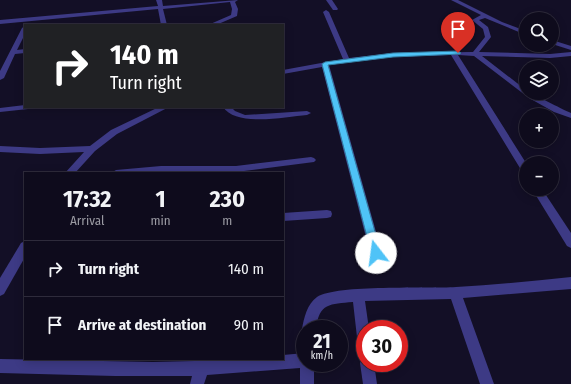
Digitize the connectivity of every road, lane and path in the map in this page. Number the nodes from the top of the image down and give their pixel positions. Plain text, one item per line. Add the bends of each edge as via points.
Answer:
1 (159, 0) edge
2 (234, 0) edge
3 (329, 0) edge
4 (454, 0) edge
5 (160, 7) junction
6 (335, 9) dead end
7 (326, 12) dead end
8 (484, 16) junction
9 (0, 22) edge
10 (27, 24) edge
11 (164, 24) edge
12 (213, 24) edge
13 (24, 30) edge
14 (519, 30) edge
15 (559, 44) edge
16 (571, 48) edge
17 (24, 51) edge
18 (14, 52) junction
19 (453, 53) junction
20 (475, 53) junction
21 (571, 54) edge
22 (347, 60) junction
23 (325, 64) junction
24 (284, 72) edge
25 (0, 78) edge
26 (24, 107) edge
27 (163, 108) edge
28 (228, 108) edge
29 (0, 110) edge
30 (307, 113) dead end
31 (571, 116) edge
32 (0, 149) edge
33 (92, 149) junction
34 (311, 160) dead end
35 (519, 160) edge
36 (71, 172) edge
37 (127, 172) edge
38 (541, 196) edge
39 (327, 214) dead end
40 (284, 217) edge
41 (571, 244) edge
42 (24, 247) edge
43 (376, 253) dead end
44 (4, 276) edge
45 (571, 283) edge
46 (0, 290) edge
47 (455, 293) junction
48 (358, 295) junction
49 (311, 320) edge
50 (361, 320) edge
51 (296, 361) edge
52 (0, 366) edge
53 (202, 368) junction
54 (307, 372) edge
55 (368, 372) edge
56 (197, 384) edge
57 (307, 384) edge
58 (370, 384) edge
59 (487, 384) edge

1 - 5 street
2 - 5 street
2 - 12 street via 234,16
3 - 6 street
4 - 8 street
5 - 10 street
5 - 11 street
7 - 22 street
8 - 14 street
8 - 20 street via 475,20 486,28 488,37
9 - 10 street
13 - 18 street
15 - 16 street
17 - 18 street
18 - 25 street
19 - 20 street
19 - 22 street
19 - 35 street
20 - 21 street via 550,56
20 - 31 street via 518,89
22 - 23 street
23 - 24 street
23 - 43 street
26 - 29 street
27 - 33 street via 114,132
28 - 30 street via 236,115 245,117
32 - 33 street
33 - 36 street
34 - 37 street via 236,169 161,169
38 - 41 street
39 - 40 street
42 - 44 street
44 - 46 street
45 - 47 street
47 - 48 street
47 - 59 street
48 - 49 street via 322,301 314,309
48 - 50 street
51 - 53 street
52 - 53 street
53 - 56 street
54 - 57 street
55 - 58 street

